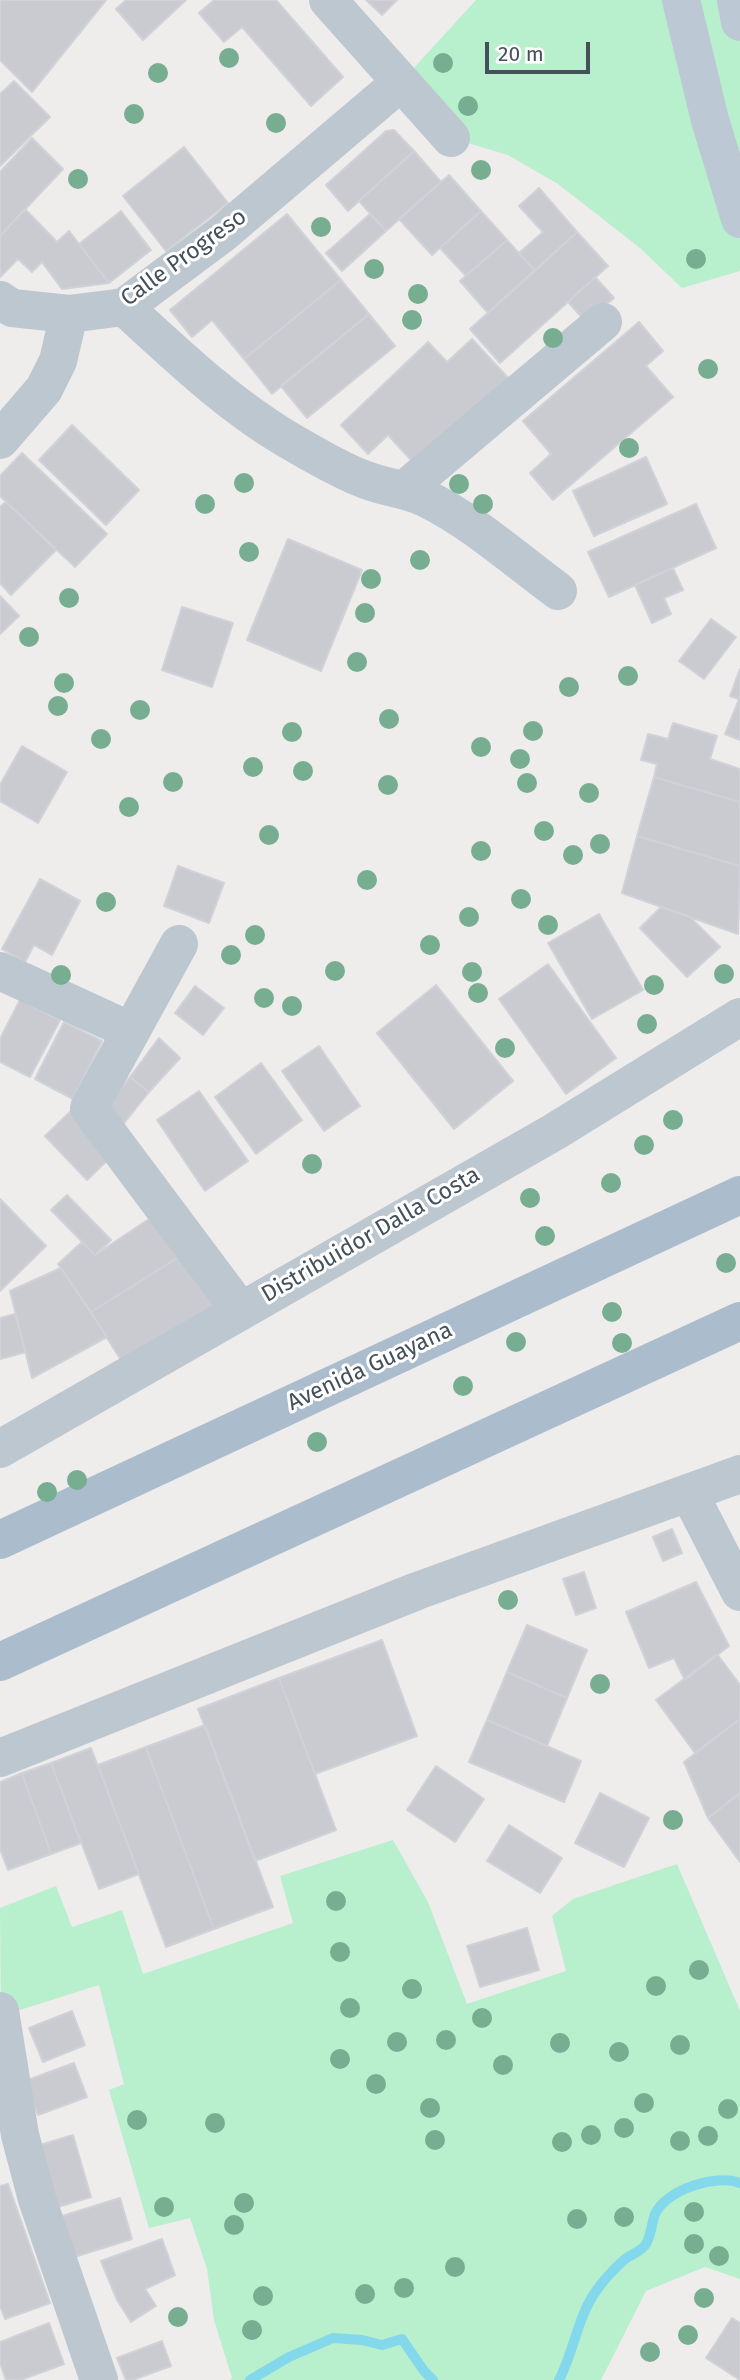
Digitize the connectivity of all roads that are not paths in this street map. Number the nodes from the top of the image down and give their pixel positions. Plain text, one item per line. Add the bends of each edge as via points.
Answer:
1 (328, 0) edge
2 (681, 0) edge
3 (736, 0) edge
4 (740, 22) edge
5 (401, 82) junction
6 (451, 138) dead end
7 (740, 219) edge
8 (0, 300) edge
9 (124, 307) junction
10 (69, 314) junction
11 (603, 322) dead end
12 (0, 440) edge
13 (404, 490) junction
14 (558, 591) dead end
15 (179, 944) dead end
16 (0, 971) edge
17 (740, 1017) edge
18 (131, 1031) junction
19 (740, 1195) edge
20 (240, 1310) junction
21 (740, 1321) edge
22 (0, 1449) edge
23 (740, 1474) edge
24 (689, 1493) junction
25 (0, 1540) edge
26 (740, 1592) edge
27 (0, 1662) edge
28 (0, 1758) edge
29 (0, 2011) edge
30 (13, 2165) edge
31 (99, 2380) edge

1 - 5 street
2 - 7 street
3 - 4 street
5 - 6 street
5 - 9 street, Calle Progreso via 222,234
8 - 10 street, Calle Progreso via 12,308
9 - 10 street, Calle Progreso
9 - 13 street via 240,409 366,480
10 - 12 street via 58,361 44,389
11 - 13 street
13 - 14 street via 476,529
15 - 18 street
16 - 18 street
17 - 20 street, Distribuidor Dalla Costa via 554,1132
18 - 20 street via 89,1108
19 - 25 main road, Avenida Guayana
20 - 22 street, Distribuidor Dalla Costa
21 - 27 main road
23 - 24 street
24 - 26 street
24 - 28 street via 416,1591
29 - 30 street via 20,2135
30 - 31 street via 37,2199

